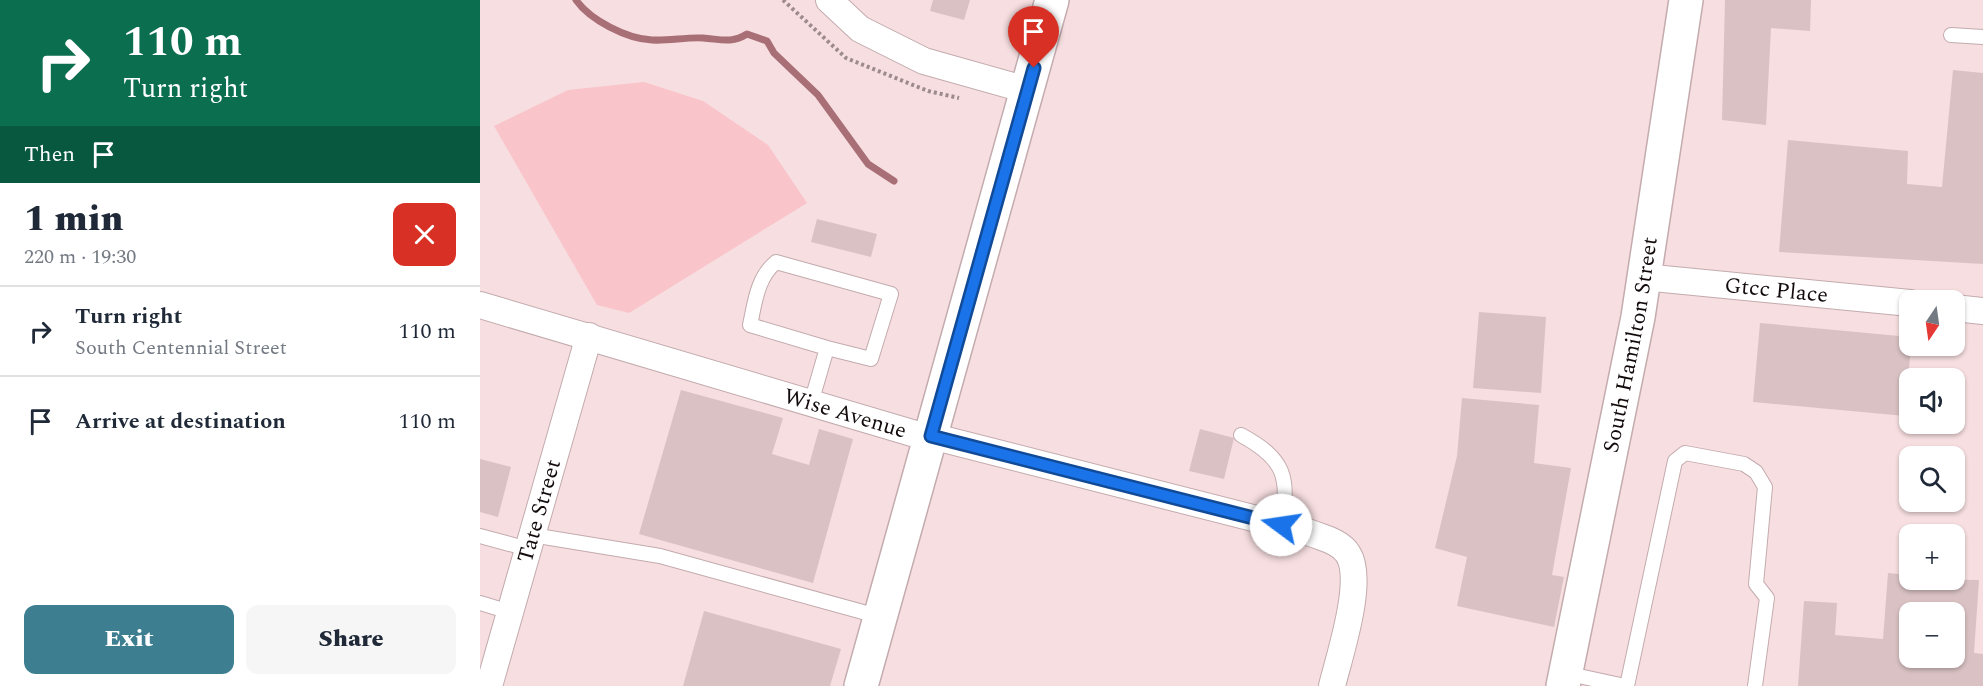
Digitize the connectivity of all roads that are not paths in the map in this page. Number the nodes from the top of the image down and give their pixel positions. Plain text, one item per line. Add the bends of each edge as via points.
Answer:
1 (829, 0) edge
2 (1052, 0) edge
3 (1686, 0) edge
4 (1951, 35) dead end
5 (1983, 37) edge
6 (1027, 90) junction
7 (1643, 277) junction
8 (1899, 302) edge
9 (480, 305) edge
10 (1965, 309) edge
11 (1983, 311) edge
12 (589, 336) junction
13 (827, 348) junction
14 (811, 403) junction
15 (1241, 435) dead end
16 (931, 436) junction
17 (1281, 525) junction
18 (480, 536) edge
19 (530, 542) junction
20 (480, 603) edge
21 (510, 612) junction
22 (881, 617) junction
23 (1564, 680) edge
24 (489, 686) edge
25 (861, 686) edge
26 (1332, 686) edge
27 (1626, 686) edge
28 (1755, 686) edge

1 - 6 street via 860,28 924,61
2 - 6 street
3 - 7 street, South Hamilton Street
4 - 5 lane
6 - 16 street
7 - 8 street, Gtcc Place
7 - 23 street, South Hamilton Street
9 - 12 street, Wise Avenue
10 - 11 street
12 - 14 street, Wise Avenue
12 - 19 street, Tate Street
13 - 13 lane via 871,359 891,294 776,262 761,279 750,325
13 - 14 lane
14 - 16 street, Wise Avenue
15 - 17 lane via 1266,448 1276,462 1285,484
16 - 17 street, Wise Avenue
16 - 22 street
17 - 26 street, Wise Avenue via 1339,544 1350,555 1354,577 1350,619
18 - 19 lane
19 - 21 street, Tate Street
19 - 22 lane via 660,556
20 - 21 lane
21 - 24 street, Tate Street
22 - 25 street
23 - 27 lane
27 - 28 lane via 1675,461 1685,453 1744,464 1756,472 1766,487 1756,584 1767,598

